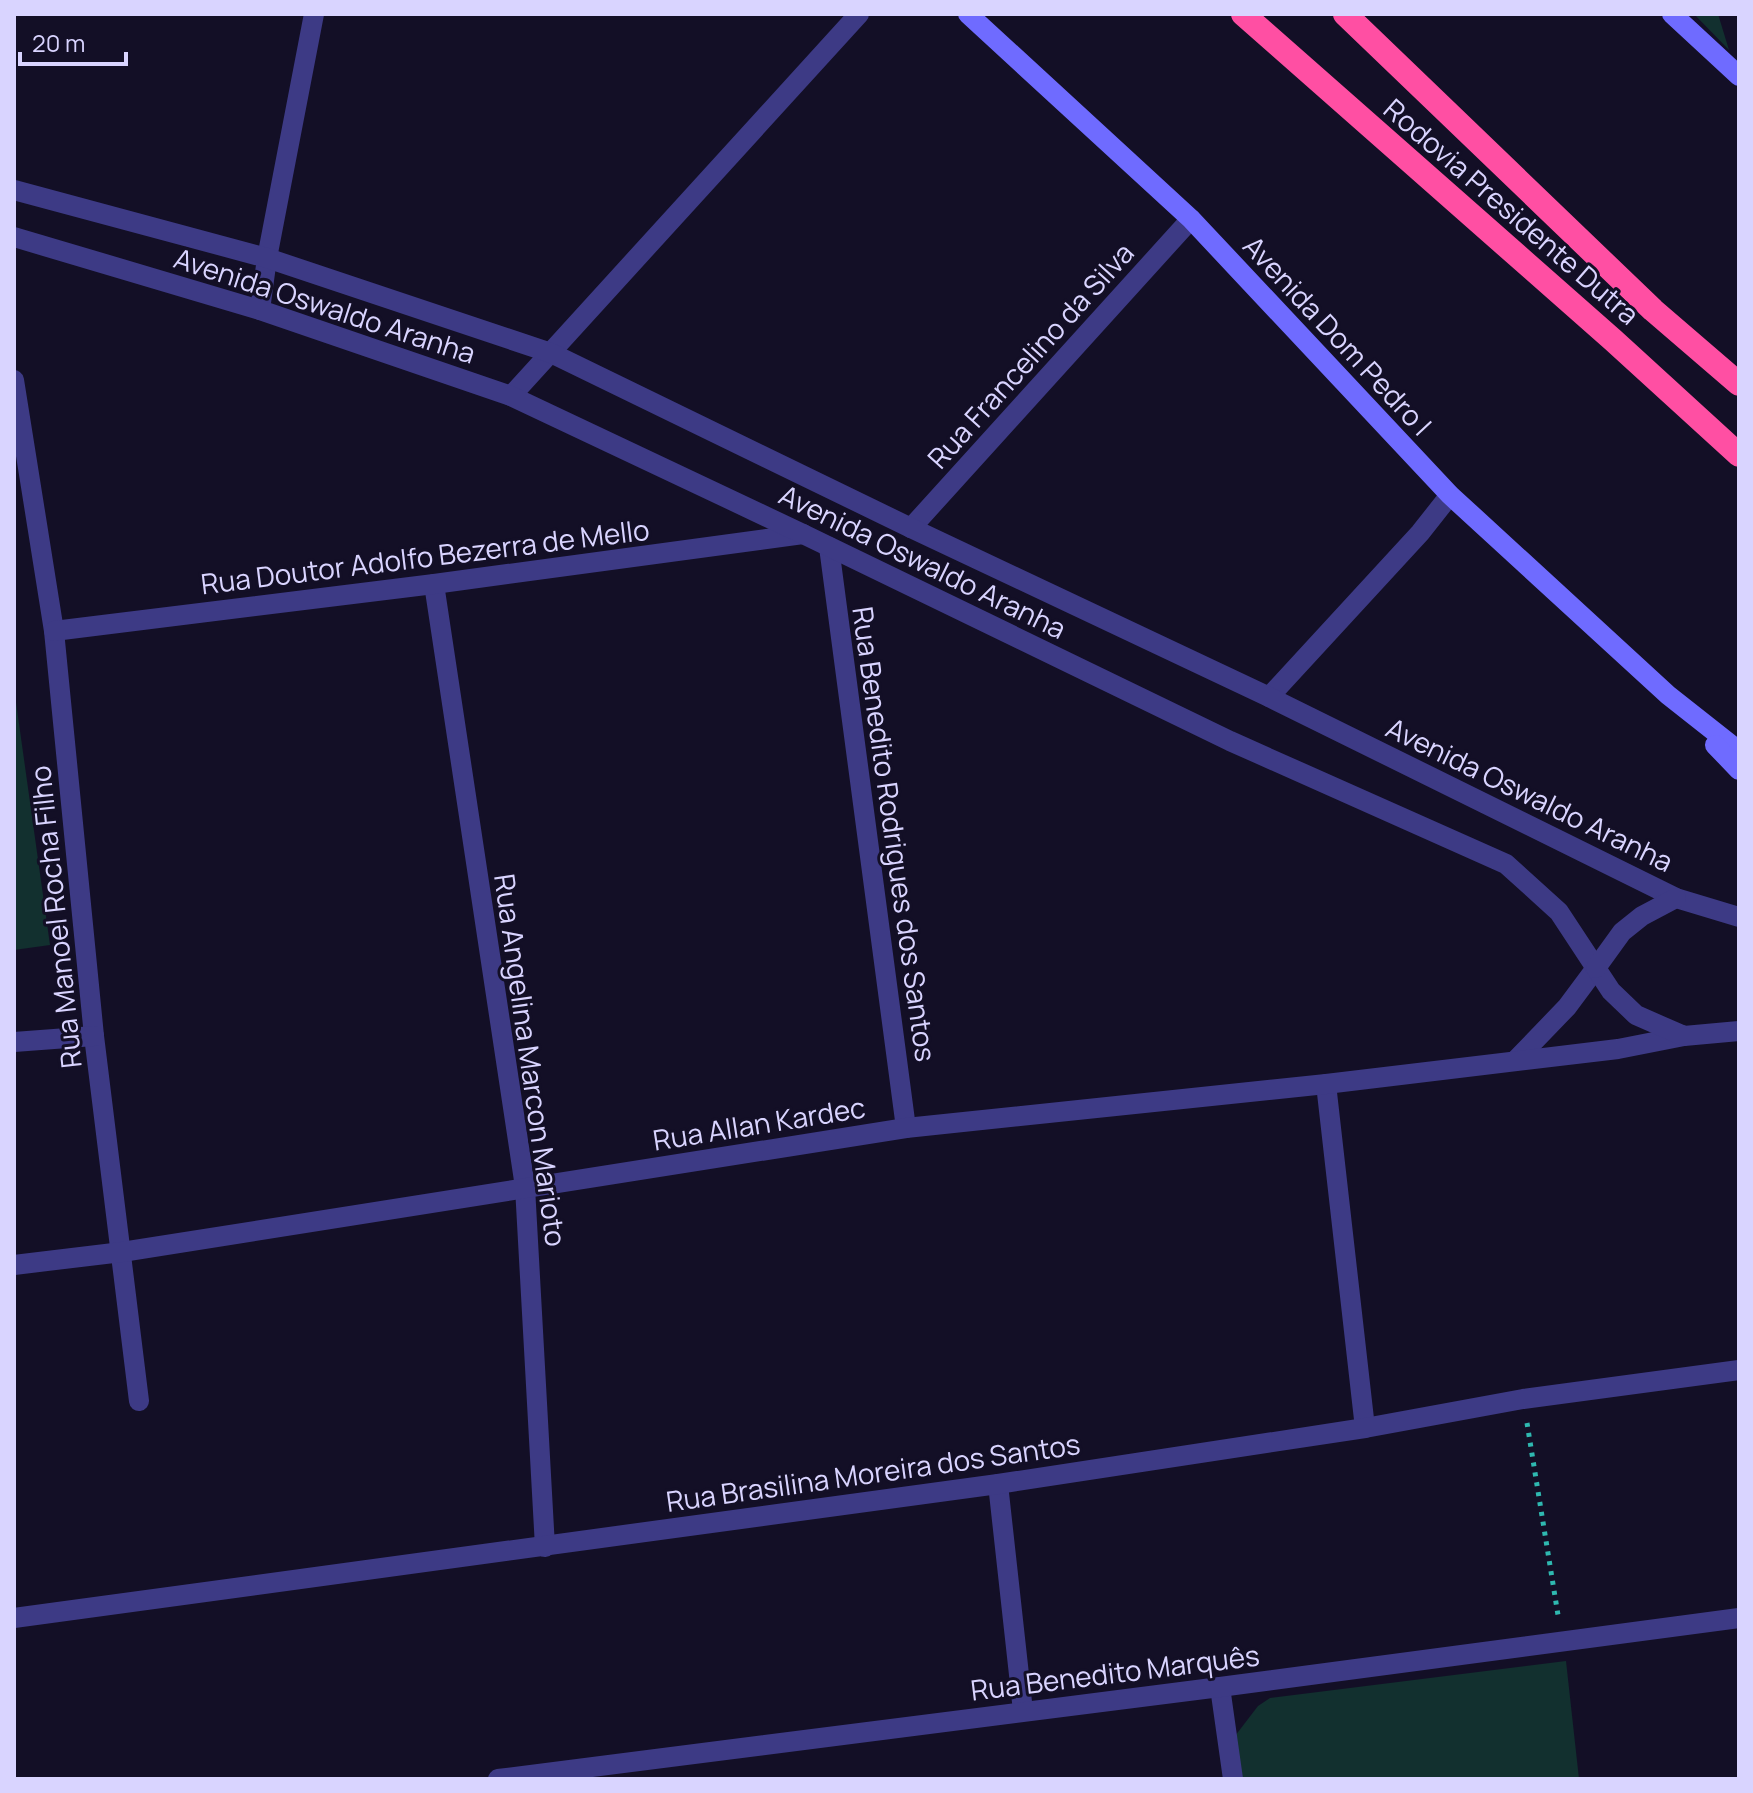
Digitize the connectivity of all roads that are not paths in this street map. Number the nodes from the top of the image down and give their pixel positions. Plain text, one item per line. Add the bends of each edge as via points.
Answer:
1 (314, 14) edge
2 (859, 14) edge
3 (968, 14) edge
4 (1243, 14) edge
5 (1345, 14) edge
6 (1672, 14) edge
7 (1739, 76) edge
8 (14, 190) edge
9 (1191, 219) junction
10 (14, 237) edge
11 (267, 258) junction
12 (260, 310) junction
13 (551, 353) junction
14 (14, 380) edge
15 (1739, 384) edge
16 (511, 396) junction
17 (1739, 455) edge
18 (1450, 495) junction
19 (911, 528) junction
20 (803, 534) junction
21 (829, 547) junction
22 (434, 584) junction
23 (54, 631) junction
24 (1668, 695) junction
25 (1269, 697) junction
26 (1739, 751) edge
27 (1739, 770) edge
28 (1676, 898) junction
29 (1739, 917) edge
30 (1596, 968) junction
31 (1739, 1031) edge
32 (94, 1036) junction
33 (1684, 1036) junction
34 (14, 1042) edge
35 (1515, 1061) junction
36 (1326, 1084) junction
37 (906, 1128) junction
38 (525, 1187) junction
39 (122, 1252) junction
40 (14, 1265) edge
41 (1739, 1370) edge
42 (139, 1401) dead end
43 (1365, 1428) junction
44 (998, 1484) junction
45 (545, 1547) junction
46 (14, 1618) edge
47 (1739, 1618) edge
48 (1220, 1687) junction
49 (1023, 1711) junction
50 (498, 1779) edge
51 (1233, 1779) edge

1 - 11 street
2 - 13 street
3 - 9 main road, Avenida Dom Pedro I
4 - 17 highway, Rodovia Presidente Dutra
5 - 15 highway, Rodovia Presidente Dutra via 1653,310
6 - 7 main road
8 - 11 street, Avenida Oswaldo Aranha
9 - 18 main road, Avenida Dom Pedro I
9 - 19 street, Rua Francelino da Silva
10 - 12 street, Avenida Oswaldo Aranha
11 - 12 street
11 - 13 street, Avenida Oswaldo Aranha
12 - 16 street, Avenida Oswaldo Aranha
13 - 16 street
13 - 19 street, Avenida Oswaldo Aranha
14 - 23 street, Rua Manoel Rocha Filho
16 - 20 street, Avenida Oswaldo Aranha
18 - 24 main road, Avenida Dom Pedro I
18 - 25 street
19 - 25 street, Avenida Oswaldo Aranha
20 - 21 street, Avenida Oswaldo Aranha
20 - 22 street, Rua Doutor Adolfo Bezerra de Mello
21 - 30 street, Avenida Oswaldo Aranha via 1230,741 1506,864 1559,912
21 - 37 street, Rua Benedito Rodrigues dos Santos
22 - 23 street, Rua Doutor Adolfo Bezerra de Mello
22 - 38 street, Rua Angelina Marcon Marioto
23 - 32 street, Rua Manoel Rocha Filho
24 - 26 main road, Avenida Dom Pedro I
24 - 27 main road, Avenida Dom Pedro I
25 - 28 street, Avenida Oswaldo Aranha
28 - 29 street, Avenida Oswaldo Aranha
28 - 30 street via 1622,932
30 - 33 street, Avenida Oswaldo Aranha via 1636,1015
30 - 35 street
31 - 33 street, Avenida Oswaldo Aranha
32 - 34 street
32 - 39 street, Rua Manoel Rocha Filho
33 - 35 street, Rua Allan Kardec
35 - 36 street, Rua Allan Kardec
36 - 37 street, Rua Allan Kardec
36 - 43 street
37 - 38 street, Rua Allan Kardec
38 - 39 street, Rua Allan Kardec
38 - 45 street, Rua Angelina Marcon Marioto
39 - 40 street, Rua Allan Kardec
39 - 42 street, Rua Manoel Rocha Filho
41 - 43 street, Rua Brasilina Moreira dos Santos via 1523,1399
43 - 44 street, Rua Brasilina Moreira dos Santos
44 - 45 street, Rua Brasilina Moreira dos Santos
44 - 49 street
45 - 46 street, Rua Brasilina Moreira dos Santos
47 - 48 street, Rua Benedito Marquês
48 - 49 street, Rua Benedito Marquês
48 - 51 street
49 - 50 street, Rua Benedito Marquês

